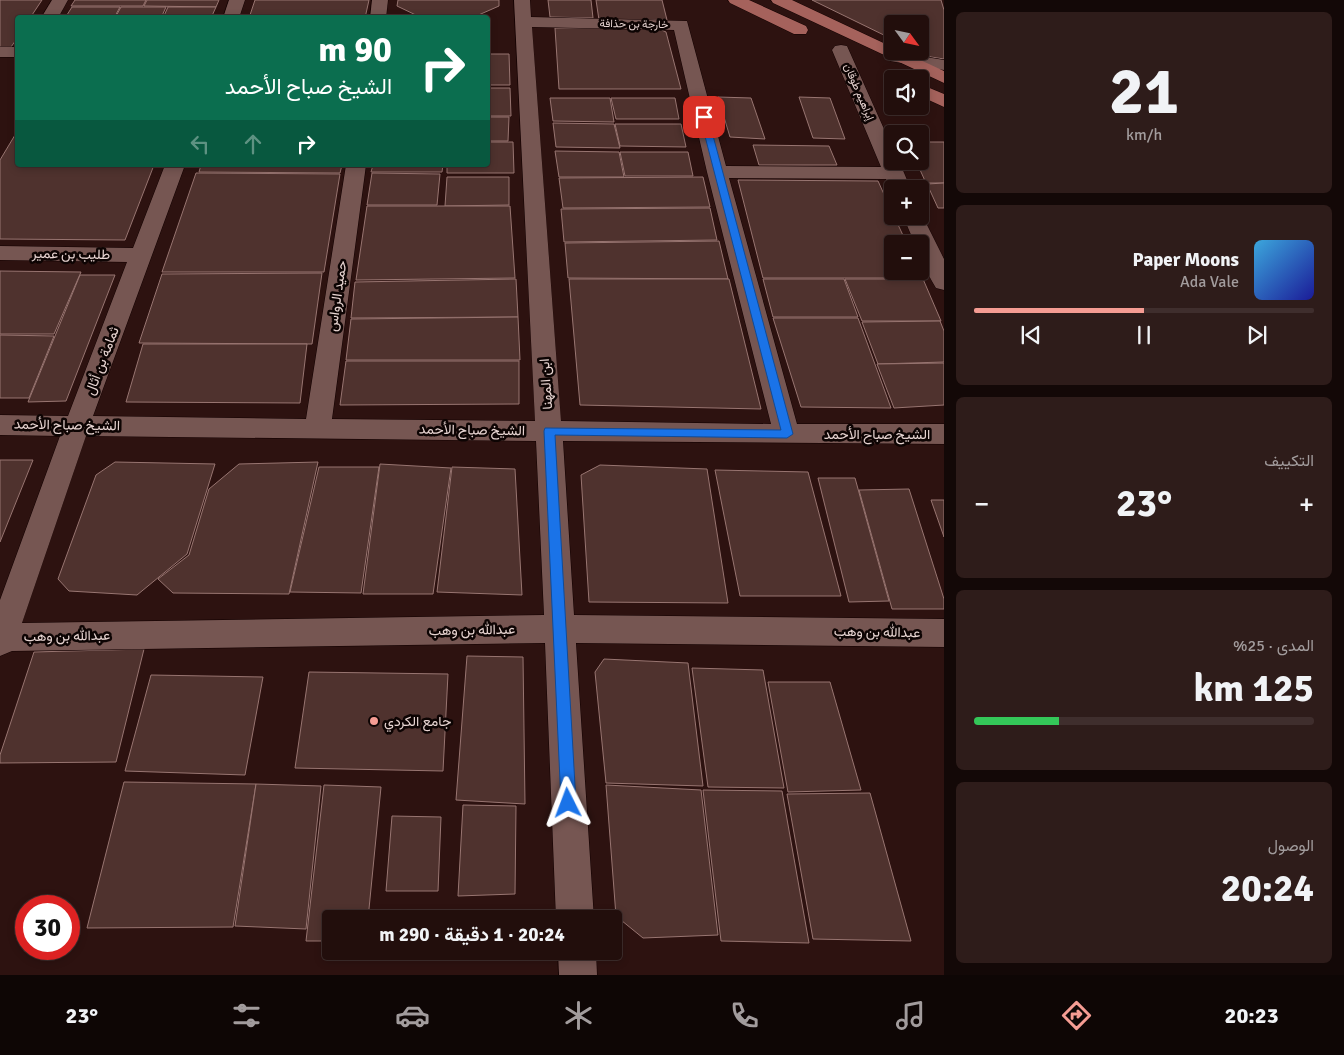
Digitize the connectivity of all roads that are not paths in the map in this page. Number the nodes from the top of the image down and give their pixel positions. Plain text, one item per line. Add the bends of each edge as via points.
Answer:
1 (60, 0) edge
2 (237, 0) edge
3 (380, 0) edge
4 (736, 0) edge
5 (780, 0) edge
6 (522, 11) edge
7 (51, 15) edge
8 (232, 15) edge
9 (378, 15) edge
10 (841, 50) junction
11 (884, 51) edge
12 (0, 52) edge
13 (15, 52) edge
14 (903, 60) edge
15 (914, 60) edge
16 (866, 62) dead end
17 (944, 65) edge
18 (944, 78) edge
19 (929, 94) edge
20 (944, 101) edge
21 (174, 167) edge
22 (356, 167) edge
23 (717, 172) junction
24 (884, 180) edge
25 (897, 180) edge
26 (917, 225) edge
27 (0, 253) edge
28 (141, 255) junction
29 (944, 283) edge
30 (0, 425) edge
31 (77, 426) junction
32 (318, 428) junction
33 (549, 431) junction
34 (787, 434) junction
35 (944, 434) edge
36 (559, 629) junction
37 (944, 633) edge
38 (1, 639) edge
39 (575, 910) edge
40 (577, 960) edge
41 (578, 975) edge

1 - 7 street
2 - 8 street
3 - 9 street
4 - 10 main road
5 - 11 main road
6 - 23 street, خارجة بن حذافة via 681,25
6 - 33 street, ابن المهنا
10 - 16 main road
10 - 25 street, إبراهيم طوقان
12 - 13 street
14 - 18 main road
15 - 17 street
19 - 20 main road
21 - 28 street, ثمامة بن أثال
22 - 32 street, حميد الرواس
23 - 24 street
23 - 34 street, خارجة بن حذافة
26 - 29 street
27 - 28 street, طليب بن عمير
28 - 31 street, ثمامة بن أثال
30 - 31 street, الشيخ صباح الأحمد
31 - 32 street, الشيخ صباح الأحمد
31 - 38 street, ثمامة بن أثال
32 - 33 street, الشيخ صباح الأحمد
33 - 34 street, الشيخ صباح الأحمد
33 - 36 street, ابن المهنا
34 - 35 street, الشيخ صباح الأحمد
36 - 37 street, عبدالله بن وهب
36 - 38 street, عبدالله بن وهب
36 - 39 street, ابن المهنا
40 - 41 street

